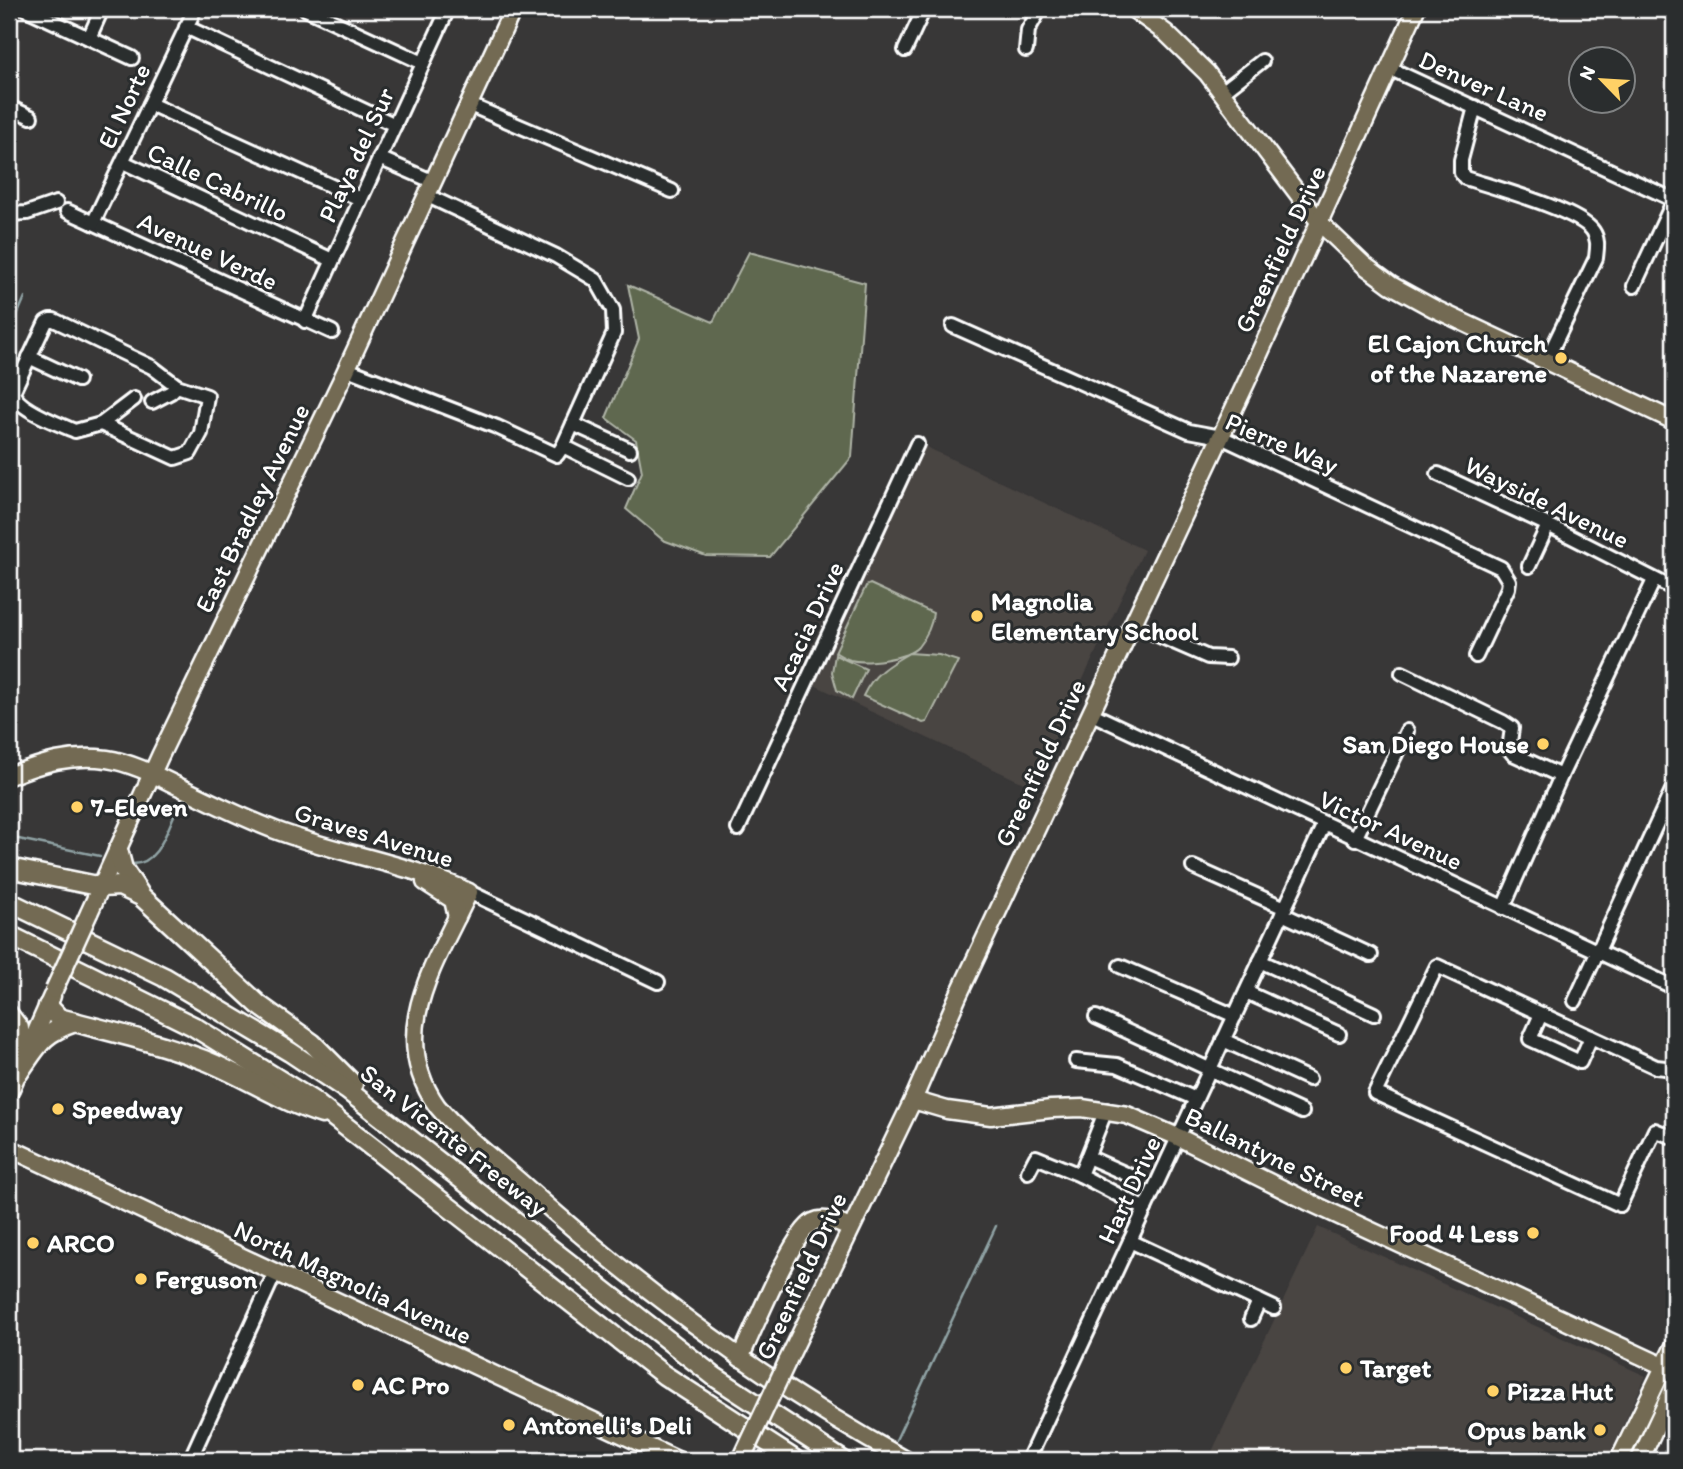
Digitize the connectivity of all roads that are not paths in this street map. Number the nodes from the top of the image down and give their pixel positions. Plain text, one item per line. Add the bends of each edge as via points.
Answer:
1 (26, 9) edge
2 (102, 9) edge
3 (195, 9) edge
4 (306, 9) edge
5 (448, 9) edge
6 (513, 9) edge
7 (924, 9) edge
8 (1040, 9) edge
9 (1133, 9) edge
10 (1416, 9) edge
11 (1664, 9) edge
12 (1669, 9) edge
13 (186, 27) junction
14 (89, 38) junction
15 (905, 50) dead end
16 (1026, 50) dead end
17 (132, 58) dead end
18 (1262, 61) dead end
19 (423, 63) junction
20 (1389, 68) junction
21 (1222, 92) junction
22 (150, 104) junction
23 (470, 105) junction
24 (9, 107) edge
25 (1475, 107) junction
26 (31, 117) dead end
27 (395, 125) junction
28 (379, 158) junction
29 (123, 162) junction
30 (431, 189) junction
31 (672, 191) dead end
32 (360, 200) junction
33 (1674, 200) edge
34 (56, 203) dead end
35 (68, 211) dead end
36 (9, 215) edge
37 (93, 223) junction
38 (1320, 223) junction
39 (332, 260) junction
40 (1634, 286) dead end
41 (305, 321) junction
42 (953, 326) dead end
43 (332, 332) dead end
44 (29, 357) junction
45 (1546, 361) junction
46 (346, 369) junction
47 (78, 380) dead end
48 (177, 386) junction
49 (134, 399) dead end
50 (152, 402) dead end
51 (1674, 421) edge
52 (100, 424) junction
53 (573, 424) junction
54 (1221, 436) junction
55 (917, 443) dead end
56 (563, 446) junction
57 (629, 450) dead end
58 (1438, 474) dead end
59 (628, 478) dead end
60 (1548, 525) junction
61 (1529, 566) dead end
62 (1654, 580) junction
63 (1674, 589) edge
64 (1132, 624) junction
65 (1476, 656) dead end
66 (1228, 658) dead end
67 (1402, 673) dead end
68 (1090, 713) junction
69 (1407, 731) dead end
70 (152, 773) junction
71 (9, 776) edge
72 (1561, 776) junction
73 (1674, 786) edge
74 (1324, 824) junction
75 (738, 829) dead end
76 (1355, 839) junction
77 (118, 850) junction
78 (1193, 867) dead end
79 (9, 868) edge
80 (419, 872) junction
81 (102, 887) junction
82 (469, 892) junction
83 (141, 896) junction
84 (9, 902) edge
85 (1503, 908) junction
86 (1284, 911) junction
87 (457, 917) junction
88 (9, 935) edge
89 (1598, 952) junction
90 (1371, 955) dead end
91 (1260, 961) junction
92 (1120, 965) dead end
93 (658, 982) dead end
94 (1673, 987) edge
95 (1246, 992) junction
96 (51, 998) junction
97 (1575, 1000) dead end
98 (9, 1014) edge
99 (1374, 1014) dead end
100 (1541, 1014) junction
101 (1235, 1016) junction
102 (1096, 1017) dead end
103 (75, 1022) junction
104 (37, 1030) junction
105 (1339, 1034) dead end
106 (1591, 1037) junction
107 (1223, 1040) junction
108 (1076, 1061) dead end
109 (1210, 1069) junction
110 (1674, 1069) edge
111 (19, 1072) junction
112 (1309, 1079) dead end
113 (9, 1093) edge
114 (1196, 1099) junction
115 (913, 1100) junction
116 (1106, 1110) junction
117 (1302, 1112) dead end
118 (336, 1119) junction
119 (396, 1126) junction
120 (1178, 1137) junction
121 (1674, 1138) edge
122 (9, 1148) edge
123 (1088, 1157) junction
124 (1028, 1172) dead end
125 (1080, 1175) junction
126 (1133, 1177) dead end
127 (1144, 1209) junction
128 (850, 1228) junction
129 (1130, 1241) junction
130 (275, 1273) junction
131 (1259, 1301) junction
132 (1274, 1308) dead end
133 (1251, 1319) dead end
134 (1674, 1346) edge
135 (740, 1358) junction
136 (1669, 1369) edge
137 (1674, 1387) edge
138 (190, 1460) edge
139 (677, 1460) edge
140 (741, 1460) edge
141 (795, 1460) edge
142 (842, 1460) edge
143 (906, 1460) edge
144 (1028, 1460) edge
145 (1619, 1460) edge
146 (1640, 1460) edge

1 - 14 street
2 - 14 street
3 - 13 street, El Norte
4 - 19 street
5 - 19 street, Playa del Sur
6 - 23 main road, East Bradley Avenue
7 - 15 street
8 - 16 street via 1028,30
9 - 21 main road via 1166,33
10 - 20 main road, Greenfield Drive
11 - 12 street
13 - 22 street, El Norte
13 - 27 street
14 - 17 street
18 - 21 street
19 - 27 street, Playa del Sur
20 - 25 street, Denver Lane
20 - 38 main road, Greenfield Drive
21 - 38 main road
22 - 29 street, El Norte
22 - 32 street
23 - 30 main road, East Bradley Avenue
23 - 31 street
24 - 26 street
25 - 33 street, Denver Lane
25 - 45 street via 1461,160 1465,178 1558,209 1592,229 1597,240 1596,258
27 - 28 street, Playa del Sur
28 - 30 street
28 - 32 street, Playa del Sur
29 - 37 street, El Norte
29 - 39 street, Calle Cabrillo
30 - 46 main road, East Bradley Avenue
30 - 53 street via 596,281 613,310 614,333
32 - 39 street, Playa del Sur
33 - 40 street
34 - 36 street
35 - 37 street, Avenue Verde
37 - 41 street, Avenue Verde
38 - 45 main road via 1391,285
38 - 54 main road, Greenfield Drive
39 - 41 street, Playa del Sur
41 - 43 street, Avenue Verde
42 - 54 street, Pierre Way via 1189,431
44 - 47 street
44 - 48 street via 46,322 54,320 157,371
44 - 52 street via 14,399 75,431
45 - 51 main road
46 - 56 street via 451,408 557,455
46 - 70 main road, East Bradley Avenue
48 - 50 street
48 - 52 street via 207,396 201,432 185,456 175,458
49 - 52 street
53 - 56 street
53 - 57 street
54 - 64 main road, Greenfield Drive
54 - 65 street, Pierre Way via 1501,568 1510,581
55 - 75 street, Acacia Drive
56 - 59 street
58 - 60 street, Wayside Avenue
60 - 61 street
60 - 62 street, Wayside Avenue
62 - 63 street, Wayside Avenue
62 - 72 street
64 - 66 street via 1208,657
64 - 68 main road, Greenfield Drive
67 - 72 street via 1503,722 1512,728 1509,750 1513,754
68 - 74 street, Victor Avenue
68 - 115 main road, Greenfield Drive
69 - 76 street
70 - 71 main road, Graves Avenue via 111,760 79,757 54,760
70 - 77 main road, East Bradley Avenue
70 - 80 main road, Graves Avenue via 273,829
72 - 85 street
73 - 89 street
74 - 76 street, Victor Avenue
74 - 86 street, Hart Drive
76 - 85 street, Victor Avenue
77 - 81 main road, East Bradley Avenue
77 - 83 highway via 123,869
78 - 86 street
79 - 81 highway
80 - 82 main road, Graves Avenue
80 - 87 main road via 422,880 453,900
81 - 83 highway via 120,886
81 - 96 main road, East Bradley Avenue, bridge
82 - 87 main road, Graves Avenue
82 - 93 street
83 - 119 highway via 259,1005 312,1043
84 - 119 highway, San Vicente Freeway via 218,1008
85 - 89 street, Victor Avenue
86 - 90 street
86 - 91 street, Hart Drive
87 - 135 main road, Graves Avenue via 423,990 414,1026 416,1063 433,1100 555,1213
88 - 118 highway, San Vicente Freeway via 192,1026
89 - 94 street, Victor Avenue
89 - 97 street
91 - 95 street, Hart Drive
91 - 99 street
92 - 101 street
95 - 101 street, Hart Drive
95 - 105 street
96 - 103 highway via 59,1018
96 - 104 main road, East Bradley Avenue
98 - 104 highway
98 - 111 highway via 19,1028
100 - 106 street
100 - 106 street via 1530,1039 1580,1062
100 - 121 street via 1437,966 1376,1093 1620,1205 1655,1129
101 - 107 street, Hart Drive
102 - 109 street
103 - 111 highway via 42,1039
103 - 118 highway via 203,1060 293,1105
104 - 111 main road, East Bradley Avenue
106 - 110 street via 1656,1067
107 - 109 street, Hart Drive
107 - 112 street
108 - 114 street via 1117,1065
109 - 114 street, Hart Drive
109 - 117 street
111 - 113 main road, East Bradley Avenue
114 - 120 street, Hart Drive
115 - 116 main road, Ballantyne Street via 991,1116 1051,1109
115 - 128 main road, Greenfield Drive
116 - 120 main road, Ballantyne Street
116 - 123 street
118 - 141 highway, San Vicente Freeway via 664,1375
119 - 142 highway, San Vicente Freeway via 715,1377
120 - 127 street, Hart Drive
120 - 136 main road, Ballantyne Street
122 - 130 main road, North Magnolia Avenue
123 - 125 street
123 - 126 street
124 - 125 street via 1036,1157
125 - 127 street
127 - 129 street, Hart Drive
128 - 135 main road via 824,1220 806,1228
128 - 140 main road, Greenfield Drive, bridge
129 - 131 street
129 - 144 street, Hart Drive
130 - 138 street
130 - 139 main road, North Magnolia Avenue
131 - 132 street
131 - 133 street
134 - 136 main road
135 - 143 main road, Graves Avenue
136 - 145 main road
137 - 146 main road

